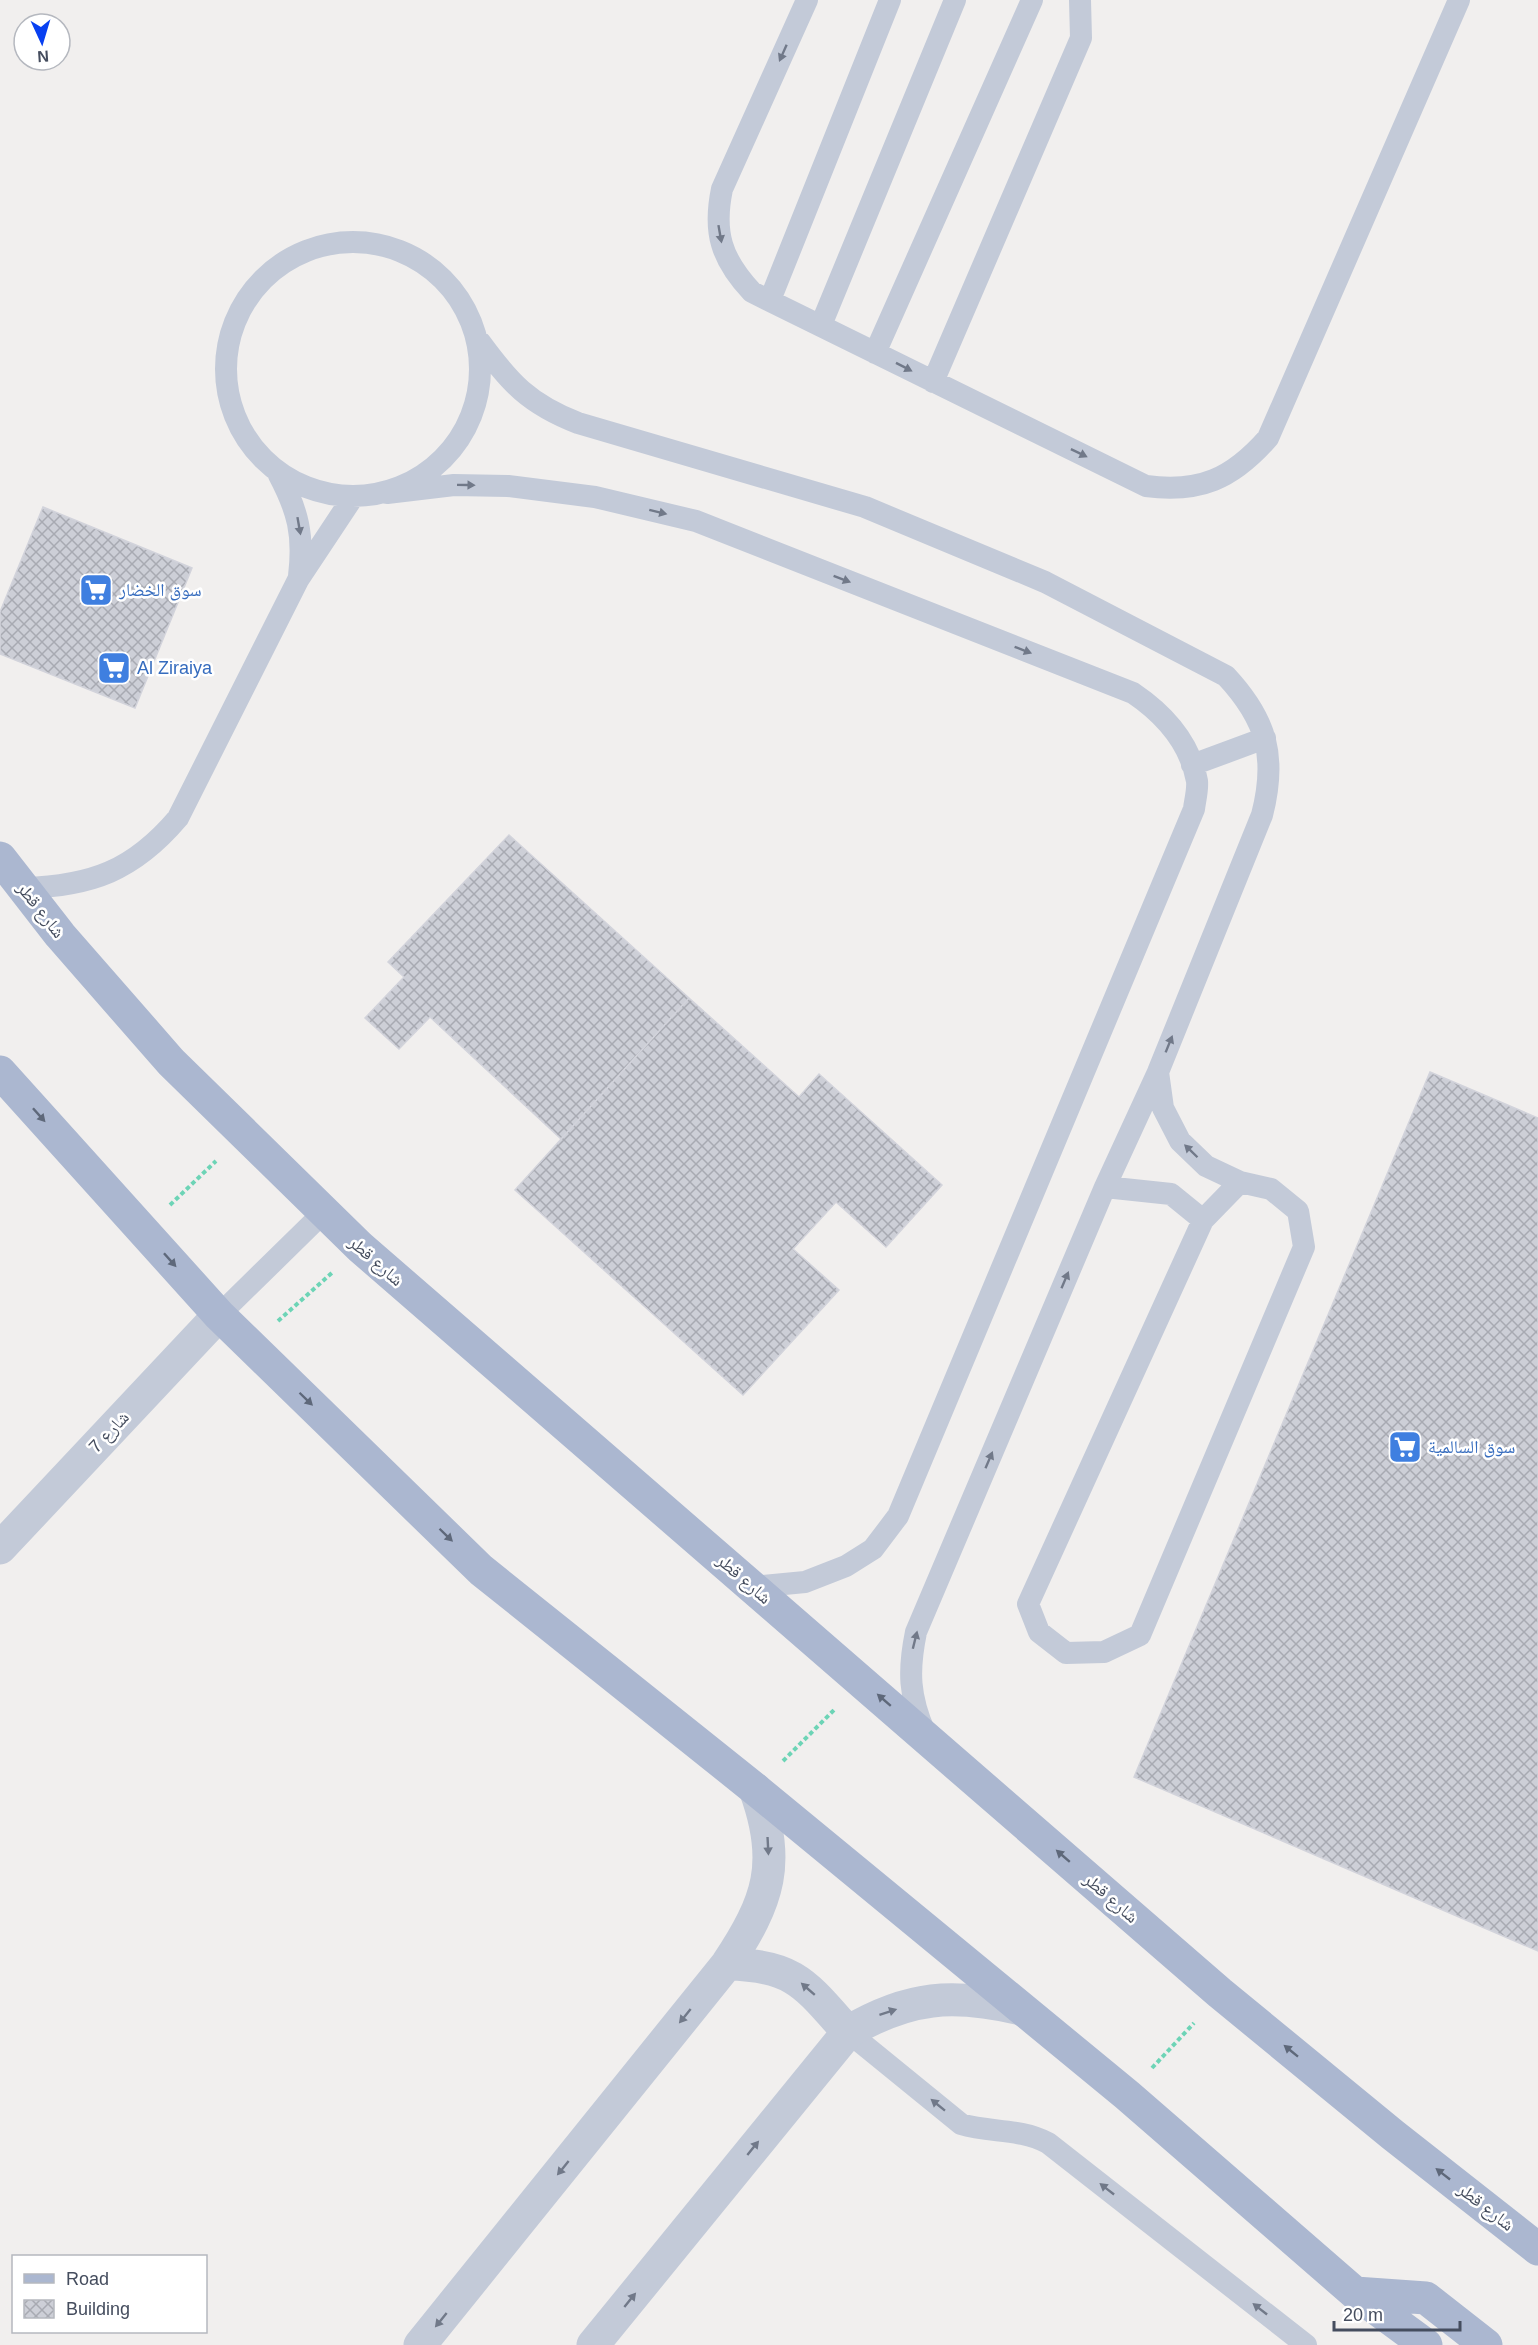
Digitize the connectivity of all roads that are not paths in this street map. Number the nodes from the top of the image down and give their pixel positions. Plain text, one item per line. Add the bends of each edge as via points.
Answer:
1 (807, 0) edge
2 (890, 0) edge
3 (955, 0) edge
4 (1032, 0) edge
5 (1080, 0) edge
6 (1459, 0) edge
7 (770, 300) junction
8 (821, 325) junction
9 (480, 342) junction
10 (875, 353) junction
11 (933, 382) junction
12 (279, 474) junction
13 (387, 493) junction
14 (353, 497) junction
15 (298, 580) junction
16 (1265, 738) junction
17 (1192, 765) junction
18 (0, 858) edge
19 (24, 888) junction
20 (0, 1072) edge
21 (1158, 1072) junction
22 (1240, 1182) junction
23 (1105, 1187) junction
24 (323, 1213) junction
25 (1203, 1220) junction
26 (219, 1315) junction
27 (0, 1548) edge
28 (753, 1587) junction
29 (927, 1737) junction
30 (755, 1789) junction
31 (727, 1964) junction
32 (1021, 2009) junction
33 (848, 2032) junction
34 (1538, 2249) edge
35 (1355, 2293) junction
36 (1298, 2342) edge
37 (420, 2345) edge
38 (593, 2345) edge
39 (1426, 2345) edge
40 (1486, 2345) edge

1 -> 7 lane via 722,189 717,212 725,257 736,276 752,292
2 - 7 lane
3 - 8 lane
4 - 10 lane
5 - 11 lane via 1081,38
11 -> 6 lane via 1146,486 1167,489 1209,483 1250,459 1268,438
7 - 8 lane
8 - 10 lane
9 - 12 lane via 460,296 424,262 378,243 328,243 282,262 246,297 227,343 226,392 244,438
9 - 13 lane via 480,392 463,436 430,472
9 - 16 lane via 512,383 552,412 865,507 1045,582 1226,676 1252,708
10 -> 11 lane
12 - 14 lane via 314,492
12 -> 15 lane via 300,525
13 - 14 lane
13 -> 17 lane via 454,485 508,486 595,497 696,521 1133,693 1171,725
14 - 15 lane
15 - 19 lane via 178,818 161,837 120,868 57,887
16 - 17 lane
21 -> 16 lane via 1262,815 1269,789
17 - 28 lane via 1197,783 1194,809 898,1516 873,1549 846,1566 806,1582
18 - 19 main road, شارع قطر
19 - 24 main road, شارع قطر via 171,1062
20 -> 26 main road
22 -> 21 lane via 1206,1166 1180,1141 1163,1108
21 - 23 lane
22 - 25 lane
22 - 25 lane via 1271,1189 1298,1211 1304,1247 1140,1635 1104,1652 1066,1653 1039,1632 1029,1604
23 - 25 lane via 1171,1194
29 -> 23 lane via 910,1683 916,1632
24 - 26 lane
24 - 28 main road, شارع قطر
26 - 27 street, شارع 7
26 -> 30 main road via 482,1570
29 -> 28 main road, شارع قطر
34 -> 29 main road, شارع قطر via 1220,1993
30 -> 31 street via 768,1836 766,1885 750,1930
30 - 32 main road
33 -> 31 street via 809,1988 784,1972 756,1964
31 -> 37 street
33 -> 32 street via 875,2016 911,2004 948,1999 985,2001
32 - 35 main road via 1127,2095
36 -> 33 lane via 1048,2143 1022,2132 980,2130 961,2124
38 -> 33 street
35 - 39 main road
35 - 40 main road via 1426,2298

